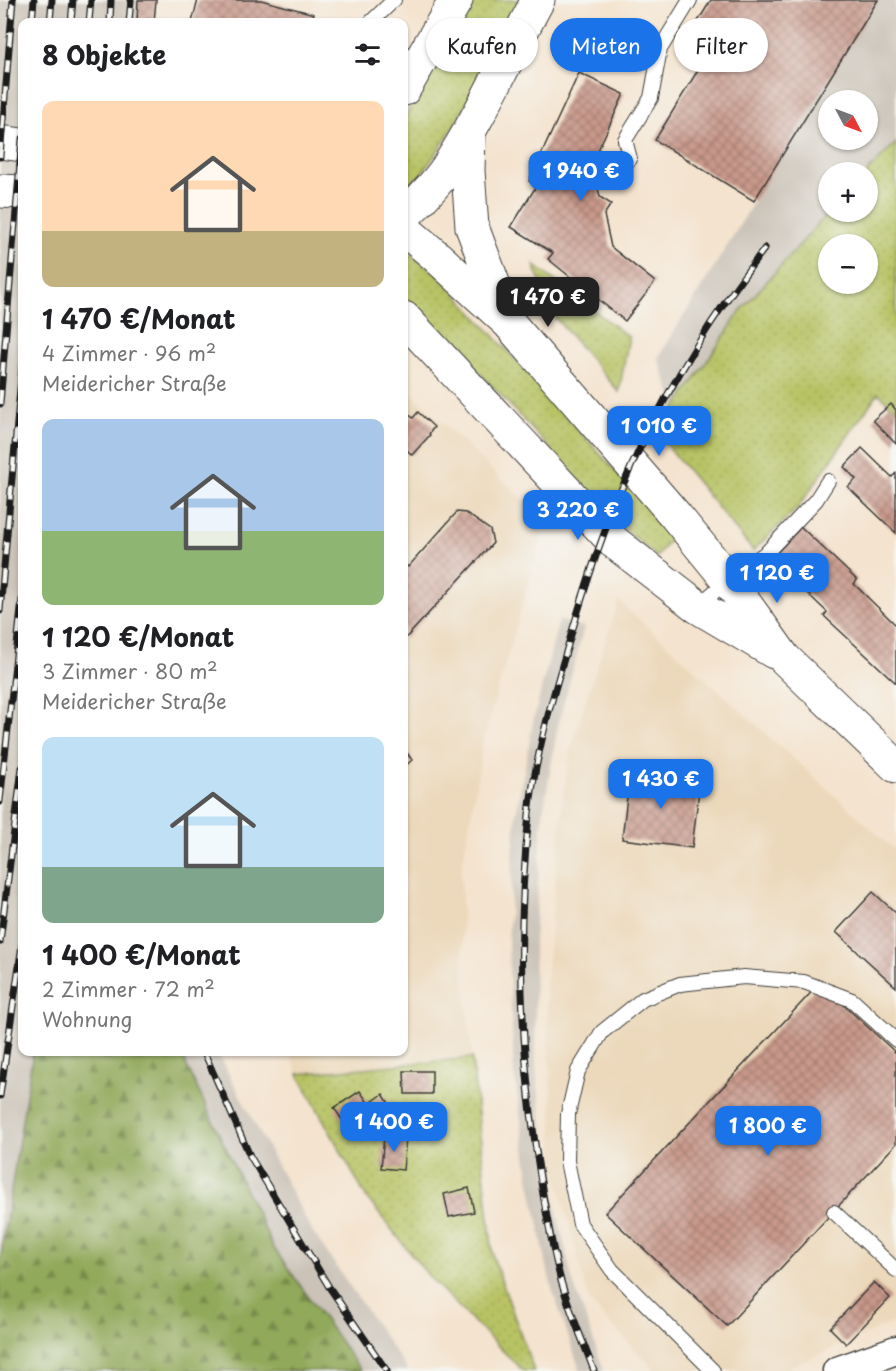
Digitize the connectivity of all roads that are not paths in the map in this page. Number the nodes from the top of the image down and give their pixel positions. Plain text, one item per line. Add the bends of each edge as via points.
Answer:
1 (394, 0) edge
2 (456, 0) edge
3 (538, 0) edge
4 (690, 0) edge
5 (375, 18) edge
6 (408, 82) edge
7 (469, 129) junction
8 (0, 142) edge
9 (18, 144) edge
10 (630, 159) dead end
11 (0, 190) edge
12 (18, 192) edge
13 (408, 212) edge
14 (408, 232) edge
15 (408, 322) edge
16 (508, 322) junction
17 (828, 481) dead end
18 (728, 580) junction
19 (698, 607) junction
20 (784, 658) junction
21 (896, 766) edge
22 (896, 1040) edge
23 (834, 1212) dead end
24 (896, 1270) edge
25 (896, 1350) edge
26 (713, 1371) edge
27 (837, 1371) edge

1 - 5 lane
2 - 6 main road
3 - 7 main road
4 - 10 lane via 660,49 651,98 624,140
7 - 13 main road via 447,168
7 - 16 main road via 472,227
8 - 9 main road
11 - 12 main road
14 - 16 main road
15 - 19 main road via 614,542
16 - 18 main road
17 - 18 lane via 816,500 767,552
18 - 19 lane
18 - 20 main road
19 - 20 main road
20 - 21 main road
22 - 26 lane via 852,1000 804,982 744,976 680,984 643,999 602,1032 578,1071 568,1114 567,1161 580,1224 612,1270
23 - 24 lane
25 - 27 street

